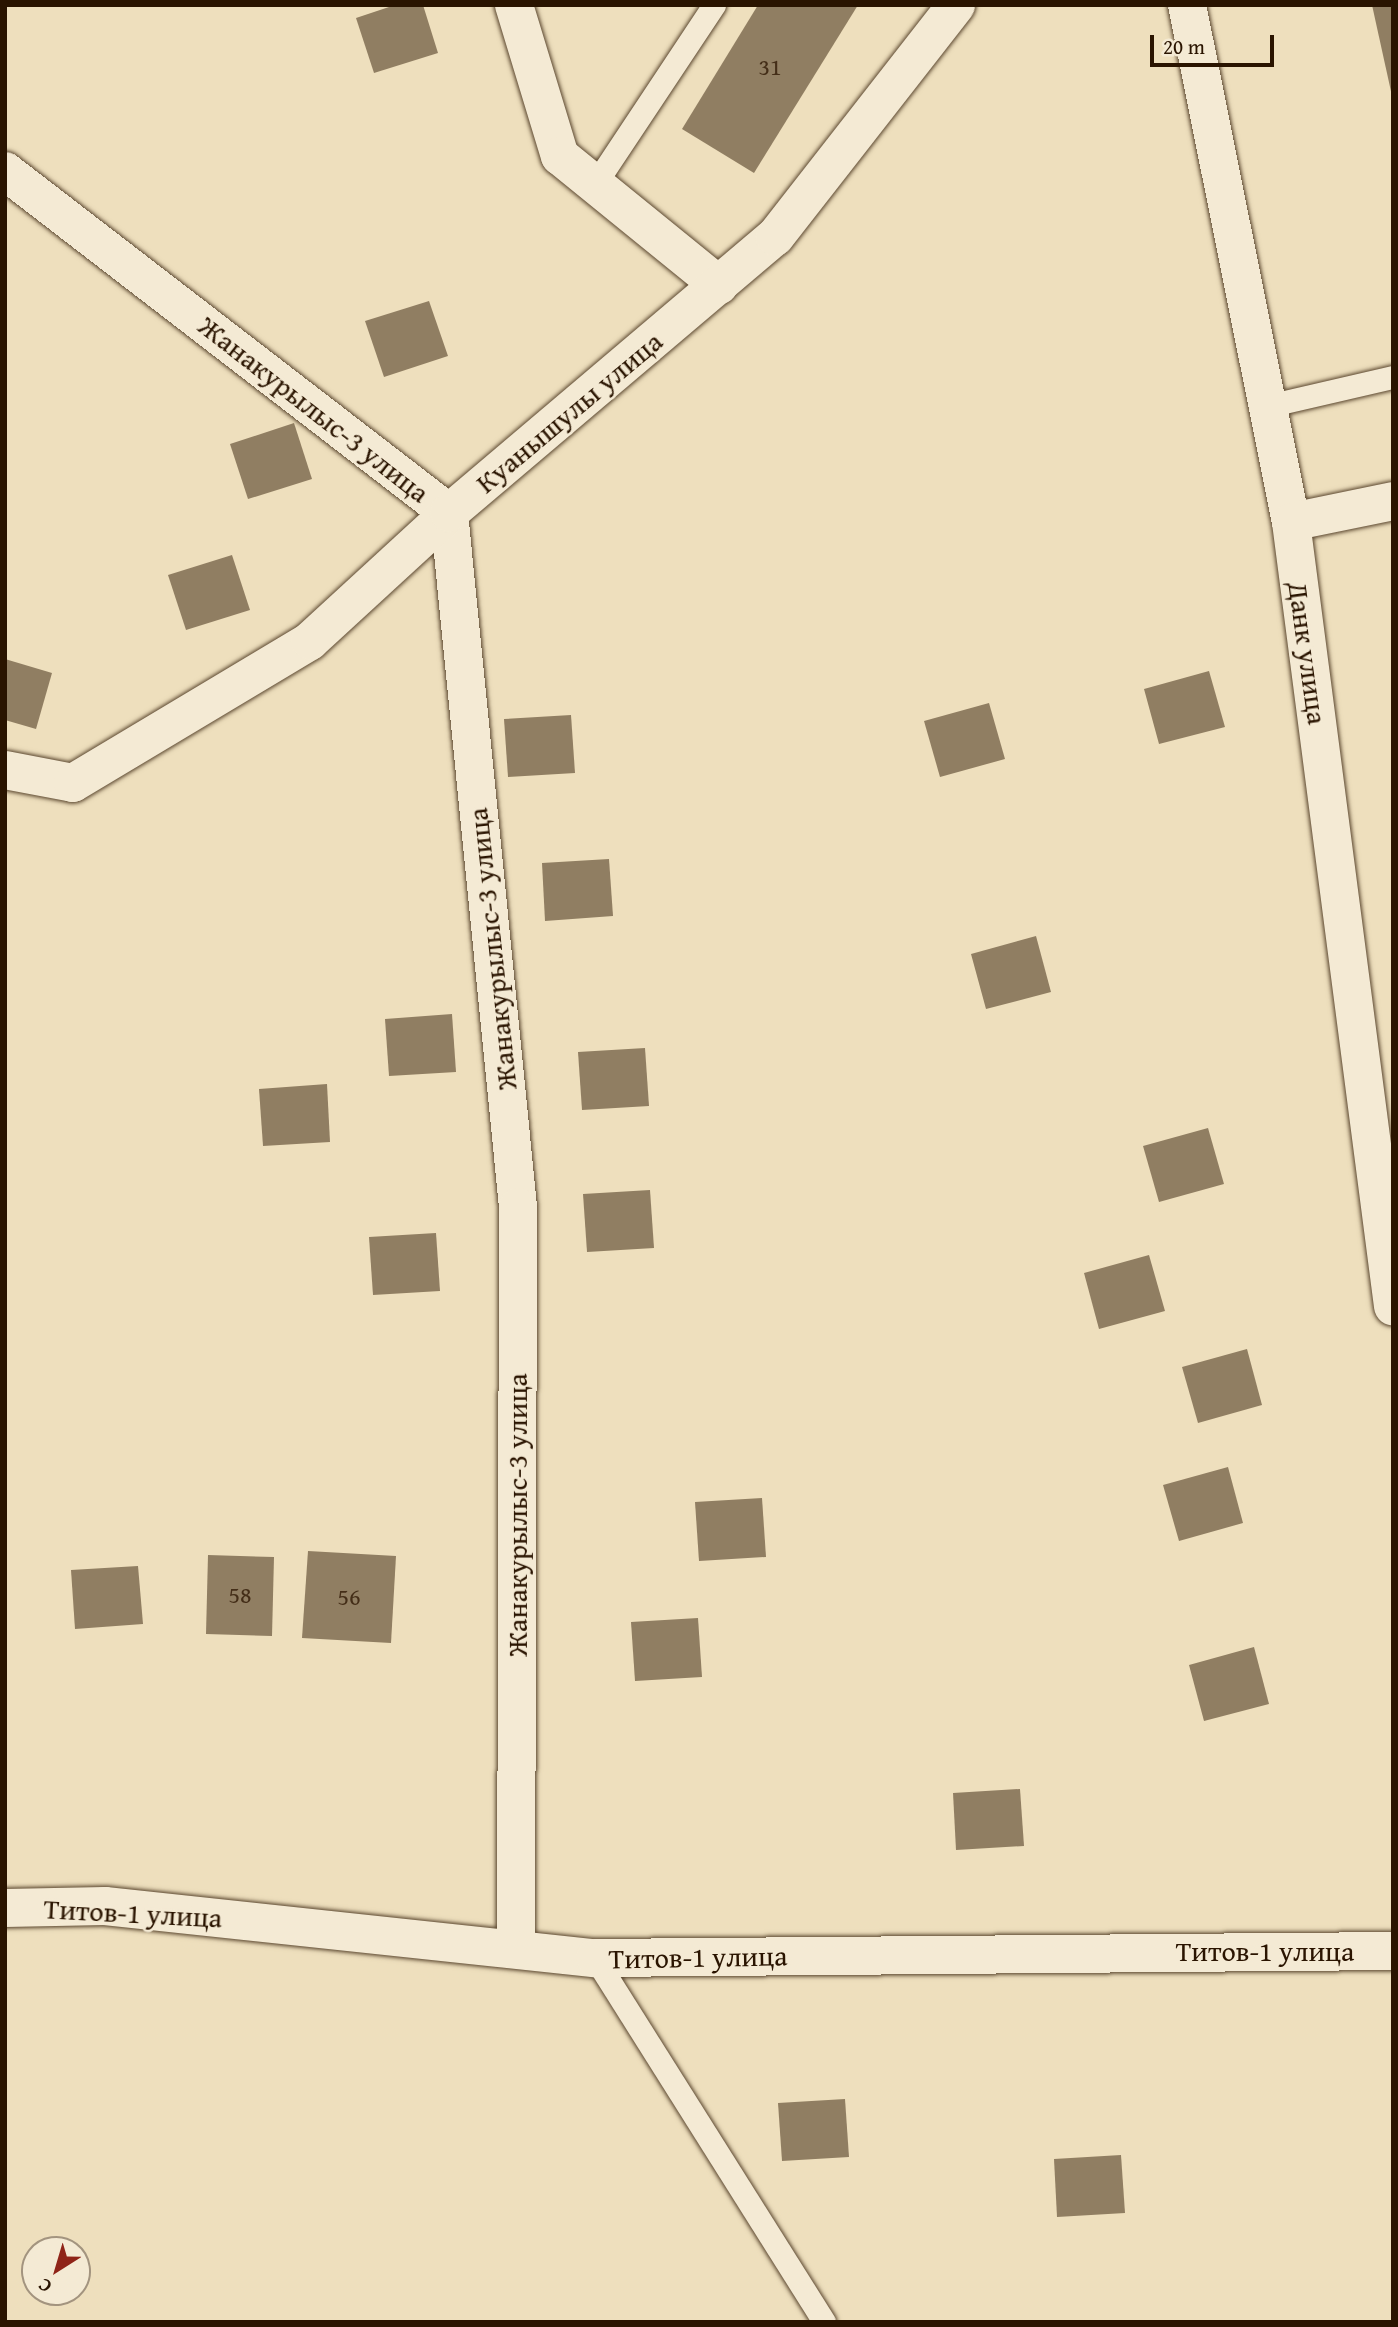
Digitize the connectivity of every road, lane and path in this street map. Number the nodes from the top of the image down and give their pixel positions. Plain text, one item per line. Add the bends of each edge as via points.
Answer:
1 (514, 5) edge
2 (714, 5) edge
3 (956, 5) edge
4 (1186, 5) edge
5 (5, 171) edge
6 (595, 184) junction
7 (719, 285) junction
8 (1393, 377) edge
9 (1267, 406) junction
10 (1393, 501) edge
11 (449, 513) junction
12 (1291, 522) junction
13 (5, 770) edge
14 (1393, 1306) edge
15 (5, 1908) edge
16 (516, 1947) junction
17 (1393, 1951) edge
18 (595, 1958) junction
19 (824, 2322) edge

1 - 6 street via 560,156
2 - 6 lane
3 - 7 street, Куанышулы улица via 775,237
4 - 9 street, Данк улица
5 - 11 street, Жанакурылыс-3 улица
6 - 7 street
7 - 11 street, Куанышулы улица
8 - 9 lane
9 - 12 street, Данк улица
10 - 12 street
11 - 13 street, Куанышулы улица via 310,641 73,783
11 - 16 street, Жанакурылыс-3 улица via 517,1207
12 - 14 street, Данк улица
15 - 16 street, Титов-1 улица via 104,1906
16 - 18 street, Титов-1 улица
17 - 18 street, Титов-1 улица
18 - 19 lane

